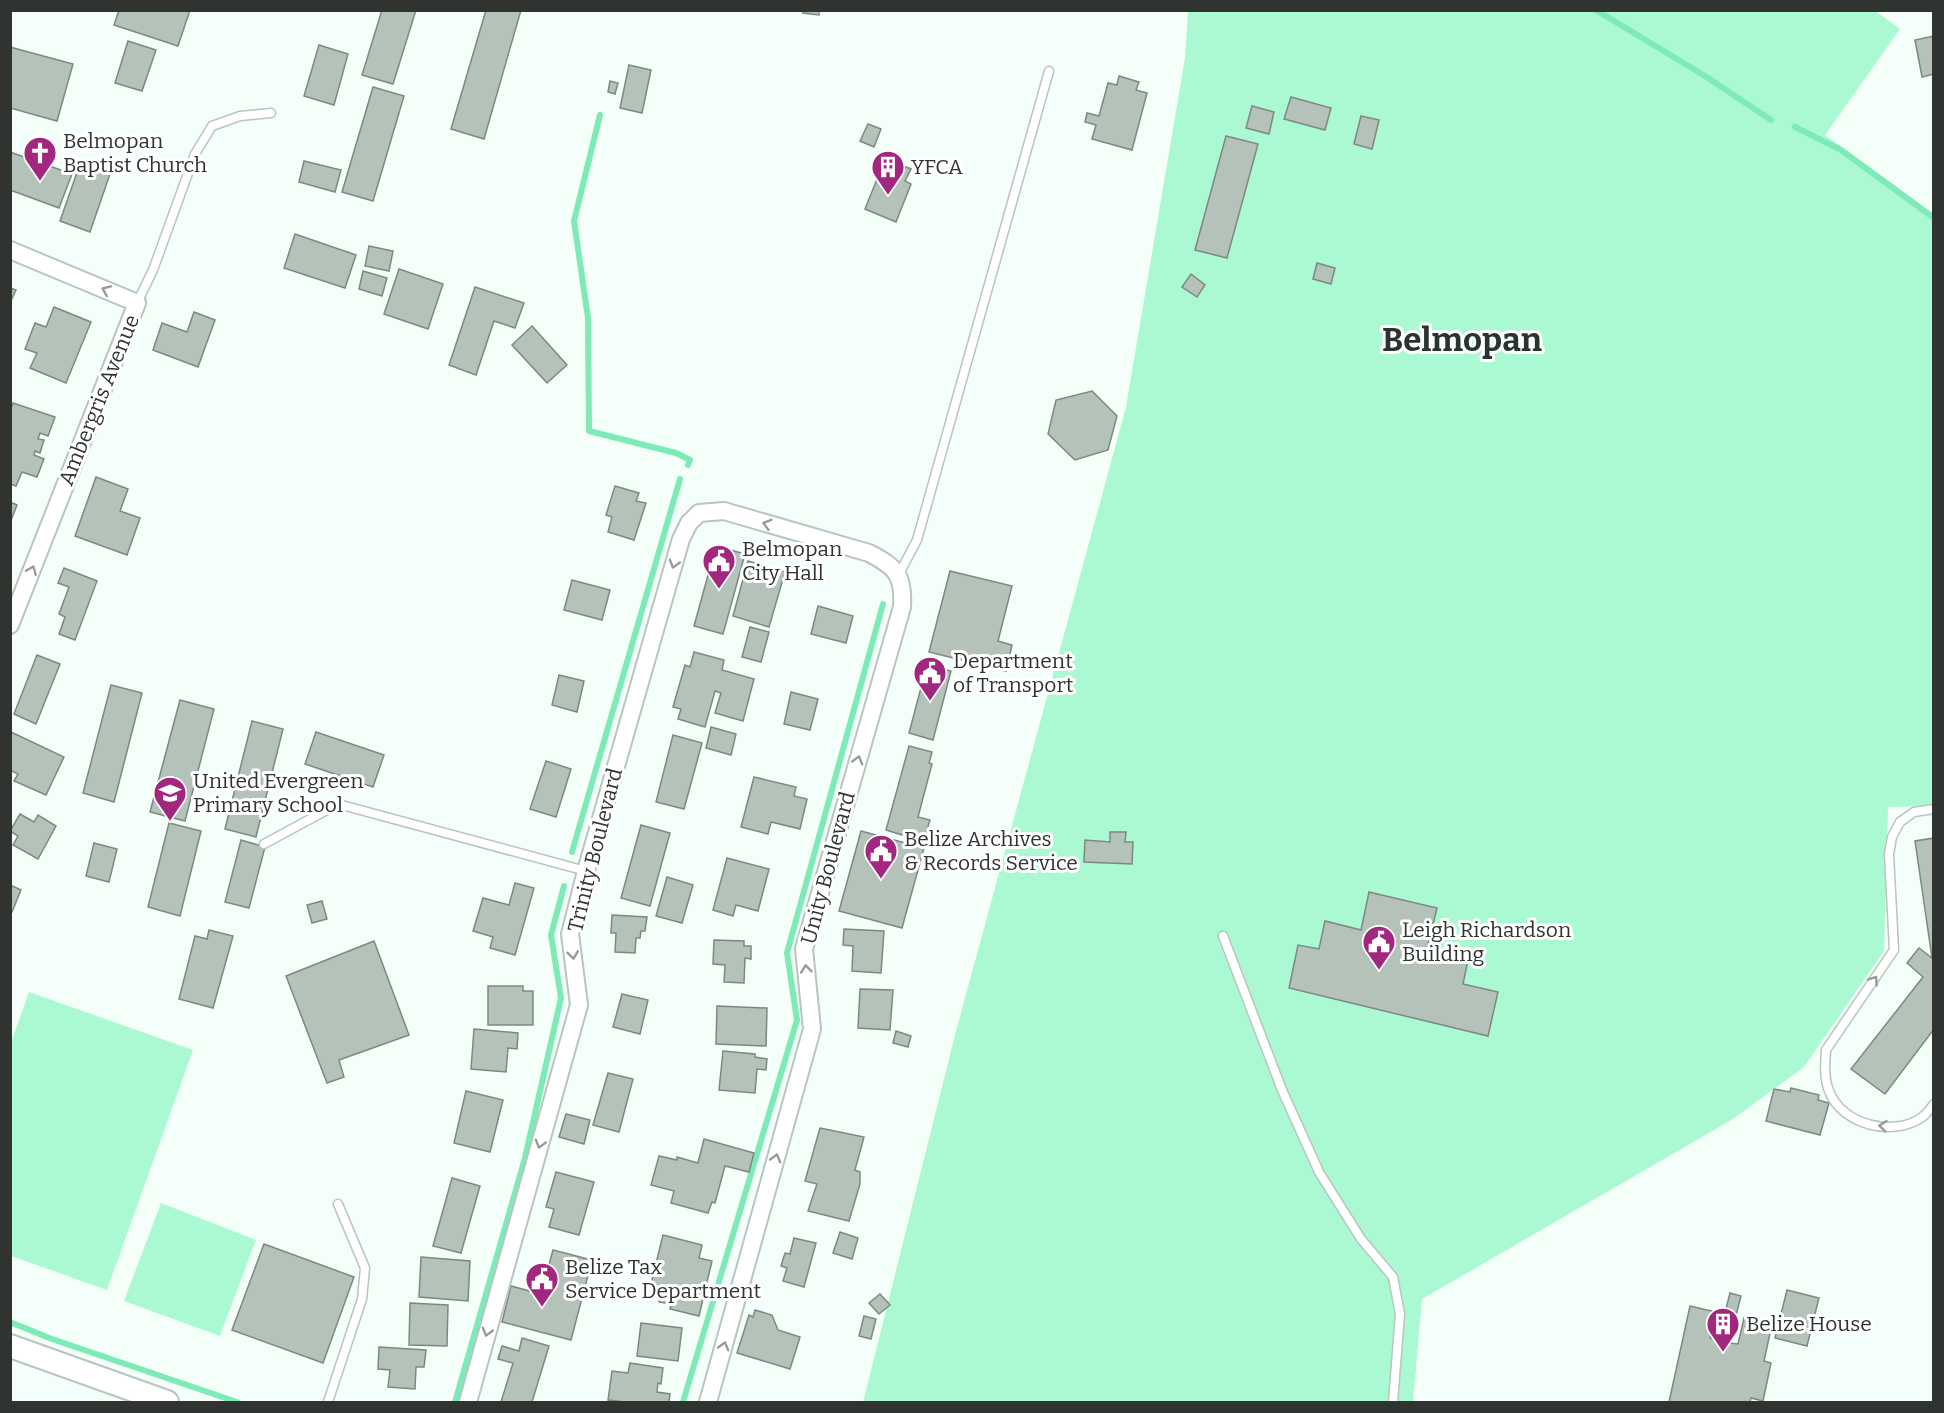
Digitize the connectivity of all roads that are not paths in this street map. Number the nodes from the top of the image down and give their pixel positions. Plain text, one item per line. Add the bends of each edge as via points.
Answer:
1 (1048, 70) dead end
2 (271, 113) dead end
3 (10, 250) edge
4 (137, 303) junction
5 (899, 574) junction
6 (10, 625) edge
7 (1934, 809) edge
8 (264, 844) dead end
9 (586, 871) junction
10 (1223, 936) dead end
11 (1934, 1104) edge
12 (338, 1204) dead end
13 (10, 1346) edge
14 (167, 1402) edge
15 (328, 1402) edge
16 (468, 1402) edge
17 (708, 1402) edge
18 (1394, 1402) edge

1 - 5 lane via 917,540
2 - 4 lane via 240,116 212,126 195,154
4 -> 3 street, Ambergris Avenue
6 -> 4 street, Ambergris Avenue
5 -> 9 street, Trinity Boulevard via 887,562 868,554 724,511 699,513 681,539
17 -> 5 street, Unity Boulevard via 812,1029 804,949 902,607
11 -> 7 lane via 1922,1118 1900,1127 1880,1127 1857,1120 1840,1109 1829,1092 1825,1070 1826,1050 1894,950 1888,854 1892,837 1900,822 1914,812
8 - 9 lane via 338,804
9 -> 16 street, Trinity Boulevard via 570,934 579,1005
10 - 18 lane via 1282,1090 1319,1172 1361,1239 1393,1277 1400,1314
12 - 15 lane via 365,1268 362,1299
13 - 14 main road

